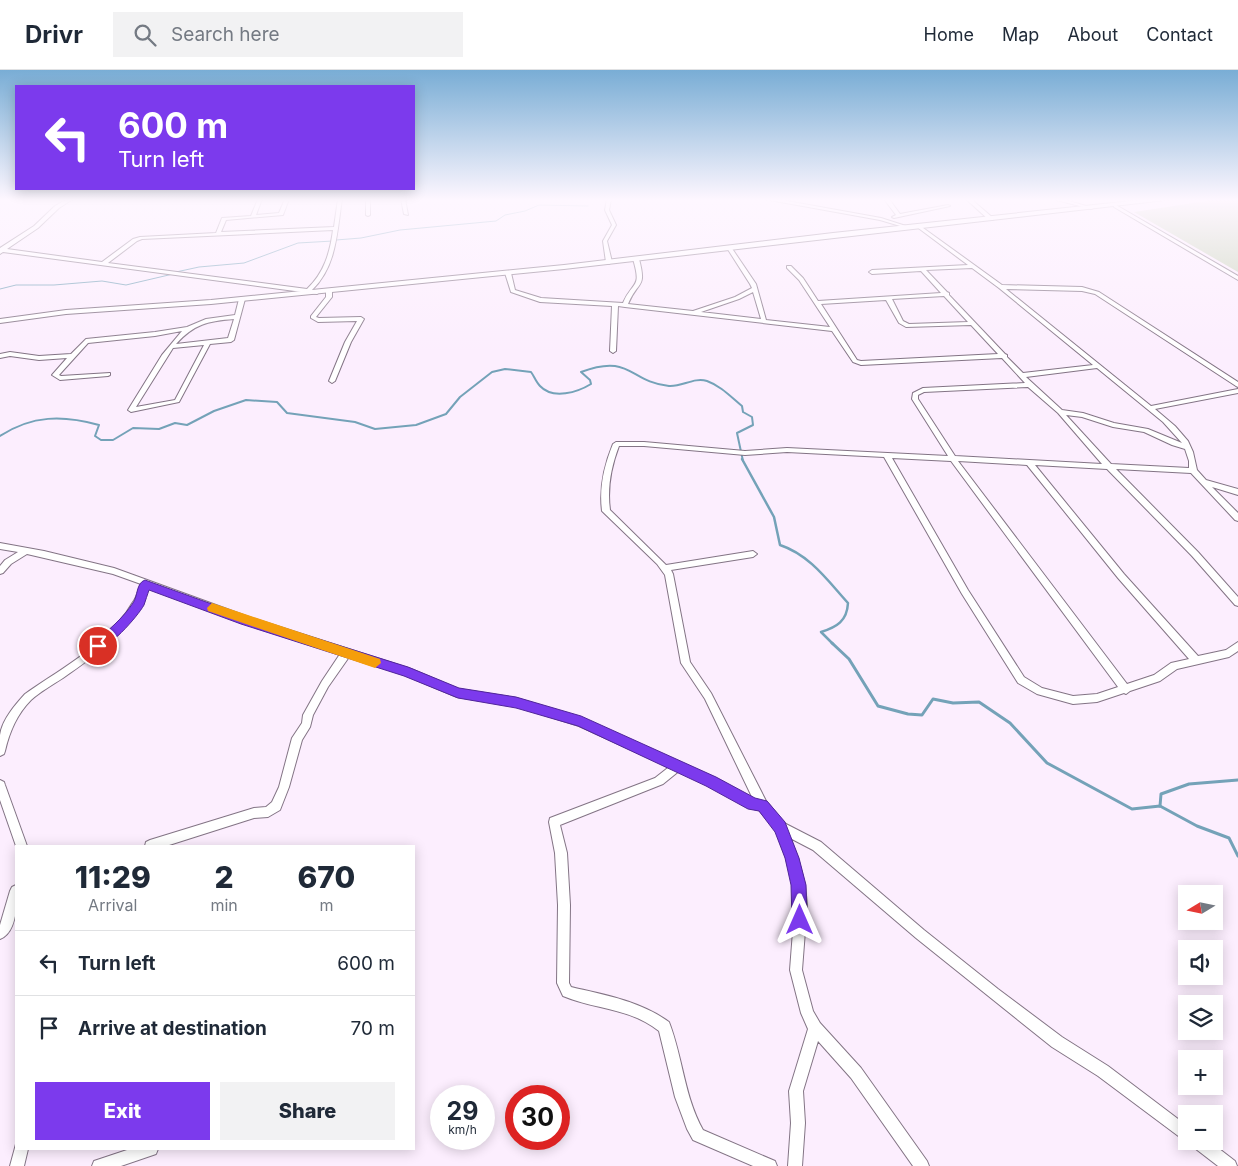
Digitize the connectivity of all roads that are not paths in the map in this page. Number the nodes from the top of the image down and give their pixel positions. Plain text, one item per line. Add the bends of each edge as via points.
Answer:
1 (122, 250) edge
2 (332, 250) edge
3 (607, 250) edge
4 (711, 250) edge
5 (730, 250) edge
6 (952, 250) edge
7 (1191, 250) edge
8 (1, 251) edge
9 (636, 259) junction
10 (609, 262) junction
11 (103, 264) junction
12 (973, 266) junction
13 (790, 267) dead end
14 (923, 270) junction
15 (872, 272) dead end
16 (508, 273) junction
17 (1238, 278) edge
18 (1002, 287) junction
19 (754, 290) junction
20 (308, 291) junction
21 (328, 291) junction
22 (318, 292) junction
23 (947, 294) junction
24 (888, 298) junction
25 (242, 299) junction
26 (817, 302) junction
27 (615, 305) junction
28 (625, 305) junction
29 (690, 313) junction
30 (237, 317) junction
31 (0, 321) edge
32 (764, 321) junction
33 (973, 323) junction
34 (189, 328) junction
35 (834, 329) junction
36 (208, 343) junction
37 (173, 346) junction
38 (613, 351) dead end
39 (0, 356) edge
40 (70, 356) junction
41 (1005, 356) junction
42 (1100, 366) junction
43 (108, 374) dead end
44 (1023, 375) junction
45 (332, 381) dead end
46 (1030, 385) junction
47 (1238, 386) edge
48 (1238, 391) edge
49 (1150, 408) junction
50 (1060, 412) junction
51 (1187, 447) junction
52 (887, 456) junction
53 (953, 459) junction
54 (1030, 462) junction
55 (1109, 466) junction
56 (1193, 471) junction
57 (1204, 482) junction
58 (1238, 492) edge
59 (1238, 518) edge
60 (0, 546) edge
61 (26, 551) junction
62 (753, 554) dead end
63 (664, 568) junction
64 (0, 571) edge
65 (145, 584) junction
66 (1238, 603) edge
67 (1238, 646) edge
68 (346, 653) junction
69 (1196, 660) junction
70 (1126, 690) junction
71 (0, 751) edge
72 (678, 766) junction
73 (0, 785) edge
74 (762, 805) junction
75 (780, 827) junction
76 (22, 845) edge
77 (153, 845) edge
78 (15, 894) edge
79 (0, 933) edge
80 (816, 1028) junction
81 (1178, 1127) edge
82 (20, 1150) edge
83 (148, 1150) edge
84 (1209, 1150) edge
85 (17, 1166) edge
86 (99, 1166) edge
87 (770, 1166) edge
88 (795, 1166) edge
89 (922, 1166) edge
90 (1230, 1166) edge

1 - 11 street
2 - 20 street via 322,279
3 - 10 street
4 - 9 main road
5 - 19 street
6 - 12 street
7 - 17 street
8 - 11 street
9 - 10 main road
9 - 28 street via 640,282
10 - 16 main road
11 - 20 street
12 - 14 street
12 - 18 street
13 - 26 street
14 - 15 street
14 - 23 street
16 - 21 main road
16 - 27 street via 516,294 540,300
18 - 42 street
18 - 47 street via 1082,289 1097,293
19 - 29 street
19 - 32 street
20 - 22 street
21 - 22 main road
21 - 45 street via 328,297 313,317 318,320 361,318
22 - 25 main road
23 - 24 street
23 - 33 street
24 - 26 street
24 - 33 street via 901,322 908,326
25 - 30 street
25 - 31 main road via 66,312
26 - 35 street
27 - 28 street
27 - 38 street
28 - 29 street
29 - 32 street
30 - 34 street via 212,320
30 - 36 street via 231,340
32 - 35 street
33 - 41 street
34 - 37 street
34 - 40 street via 88,340
35 - 41 street via 855,361 861,363
36 - 37 street
36 - 37 street via 177,401 132,410
39 - 40 street
40 - 43 street via 56,378
41 - 44 street
42 - 44 street
42 - 49 street
44 - 46 street
46 - 50 street
46 - 53 street via 917,391 915,399
48 - 49 street
49 - 51 street via 1175,429
50 - 51 street via 1146,430
50 - 55 street
51 - 56 street
52 - 53 street
52 - 63 street via 787,450 745,453 616,444 606,471 606,512
52 - 70 street via 1020,680 1040,691 1073,700
53 - 54 street
53 - 70 street
54 - 55 street
54 - 69 street via 1121,576
55 - 56 street
55 - 66 street
56 - 57 street
57 - 58 street
57 - 59 street
60 - 61 street
61 - 64 street
61 - 65 street via 114,571
62 - 63 street
63 - 74 street via 674,593 686,663 708,696
65 - 68 street
65 - 71 street via 139,604 113,634 28,697 7,727
67 - 69 street via 1229,653
68 - 72 street via 408,672 458,693 516,702 581,722
68 - 77 street via 325,684 308,715 308,724 297,738 276,806 268,812 254,813
69 - 70 street via 1174,666 1156,678
72 - 74 street via 753,804
72 - 87 street via 659,782 554,822 561,853 564,905 563,983 567,992 633,1010 659,1023 664,1028 698,1135
73 - 76 street
74 - 75 street
75 - 80 street via 799,885 801,905 796,970 808,1013
75 - 81 street via 817,846 920,934 1057,1042 1103,1071
78 - 79 street via 5,928
80 - 88 street via 796,1091
80 - 89 street via 856,1073
82 - 85 street
83 - 86 street
84 - 90 street

